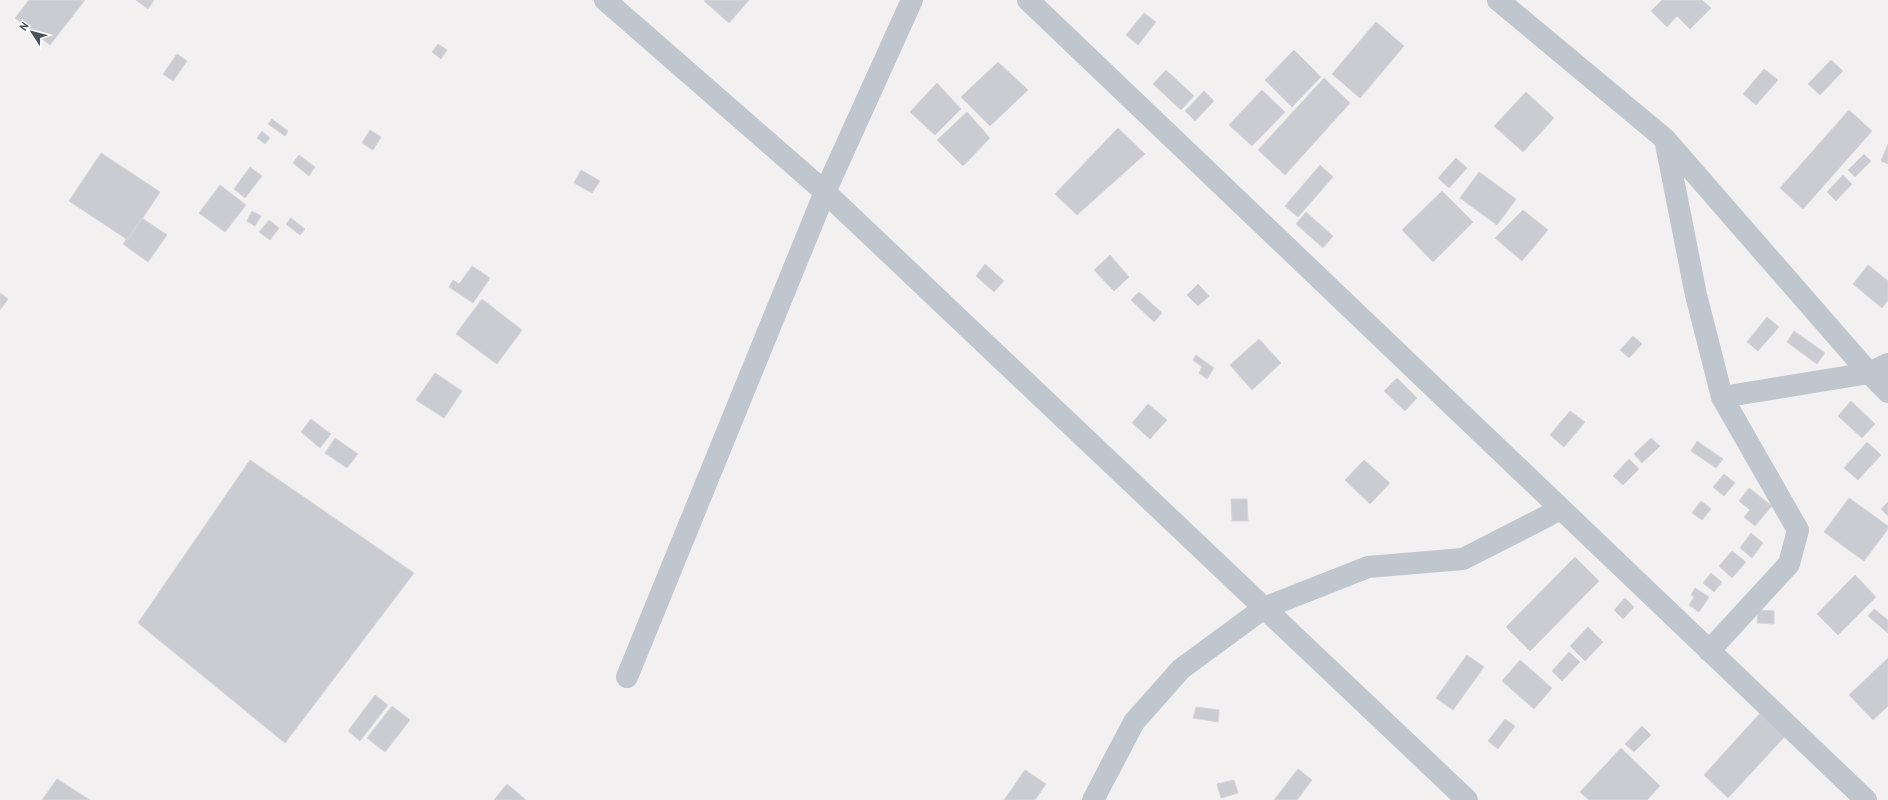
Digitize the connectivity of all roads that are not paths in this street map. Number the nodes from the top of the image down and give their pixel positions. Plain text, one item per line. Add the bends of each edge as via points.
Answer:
1 (605, 0) edge
2 (912, 0) edge
3 (1028, 0) edge
4 (1498, 0) edge
5 (1665, 139) junction
6 (825, 192) junction
7 (1879, 369) edge
8 (1888, 392) edge
9 (1722, 397) junction
10 (1561, 509) junction
11 (1264, 608) junction
12 (1710, 651) junction
13 (627, 678) dead end
14 (1093, 800) edge
15 (1467, 800) edge
16 (1866, 800) edge

1 - 6 street
2 - 6 street
3 - 10 street
4 - 5 street
5 - 7 street
5 - 9 street via 1696,296
6 - 11 street
6 - 13 street
7 - 8 street
7 - 9 street
9 - 12 street via 1798,530 1789,564
10 - 11 street via 1464,559 1368,567
10 - 12 street
11 - 14 street via 1181,669 1134,722
11 - 15 street
12 - 16 street

